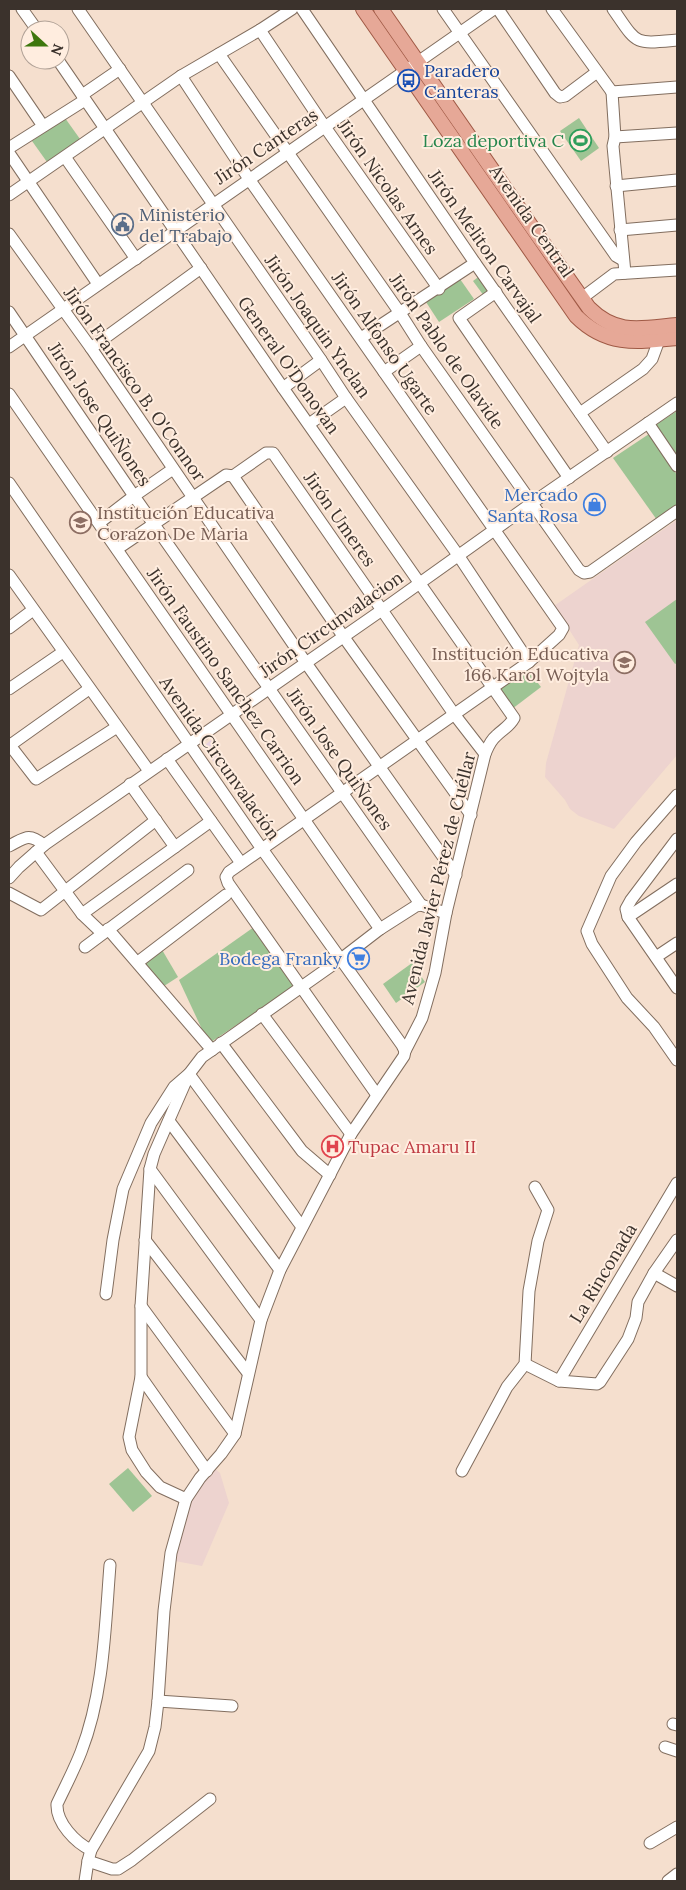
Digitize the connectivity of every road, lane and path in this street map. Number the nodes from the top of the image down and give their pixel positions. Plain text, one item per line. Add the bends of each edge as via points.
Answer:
1 (22, 9) edge
2 (78, 9) edge
3 (292, 9) edge
4 (302, 9) edge
5 (363, 9) edge
6 (381, 9) edge
7 (443, 9) edge
8 (494, 9) edge
9 (498, 9) edge
10 (552, 9) edge
11 (613, 9) edge
12 (30, 20) edge
13 (260, 30) junction
14 (460, 33) junction
15 (677, 40) edge
16 (219, 54) junction
17 (418, 63) junction
18 (120, 69) junction
19 (65, 70) edge
20 (406, 71) junction
21 (597, 72) junction
22 (9, 76) edge
23 (181, 76) junction
24 (677, 87) edge
25 (612, 92) junction
26 (84, 98) junction
27 (364, 100) junction
28 (142, 102) junction
29 (43, 126) junction
30 (325, 127) junction
31 (105, 128) junction
32 (677, 133) edge
33 (615, 137) junction
34 (9, 148) edge
35 (287, 152) junction
36 (9, 153) edge
37 (65, 157) junction
38 (249, 179) junction
39 (677, 180) edge
40 (28, 182) junction
41 (616, 186) junction
42 (9, 195) edge
43 (212, 204) junction
44 (677, 225) edge
45 (620, 230) junction
46 (175, 231) junction
47 (536, 233) junction
48 (9, 234) edge
49 (524, 242) junction
50 (136, 259) junction
51 (623, 260) junction
52 (475, 264) junction
53 (201, 268) junction
54 (677, 270) edge
55 (625, 273) junction
56 (98, 284) junction
57 (438, 289) junction
58 (496, 292) junction
59 (582, 298) junction
60 (63, 310) junction
61 (9, 312) edge
62 (400, 313) junction
63 (677, 325) edge
64 (25, 336) junction
65 (361, 338) junction
66 (677, 338) edge
67 (659, 340) junction
68 (421, 346) junction
69 (9, 347) edge
70 (91, 348) junction
71 (321, 360) junction
72 (384, 372) junction
73 (283, 388) junction
74 (9, 394) edge
75 (346, 398) junction
76 (677, 404) edge
77 (580, 413) junction
78 (648, 423) junction
79 (309, 424) junction
80 (607, 452) junction
81 (677, 466) edge
82 (173, 470) junction
83 (233, 476) junction
84 (569, 478) junction
85 (9, 483) edge
86 (134, 496) junction
87 (192, 497) junction
88 (532, 503) junction
89 (677, 511) edge
90 (99, 523) junction
91 (154, 523) junction
92 (495, 530) junction
93 (117, 549) junction
94 (458, 555) junction
95 (9, 575) edge
96 (420, 583) junction
97 (33, 610) junction
98 (382, 610) junction
99 (9, 628) edge
100 (343, 636) junction
101 (63, 652) junction
102 (529, 662) junction
103 (306, 663) junction
104 (269, 688) junction
105 (9, 689) edge
106 (89, 689) junction
107 (493, 689) junction
108 (232, 714) junction
109 (454, 714) junction
110 (117, 727) junction
111 (418, 740) junction
112 (190, 743) junction
113 (9, 745) edge
114 (486, 754) junction
115 (167, 759) junction
116 (379, 766) junction
117 (149, 771) junction
118 (130, 784) junction
119 (342, 793) junction
120 (677, 795) edge
121 (471, 815) junction
122 (305, 819) junction
123 (156, 820) junction
124 (210, 821) junction
125 (677, 839) edge
126 (9, 846) edge
127 (175, 847) junction
128 (40, 848) junction
129 (262, 849) junction
130 (241, 863) junction
131 (188, 870) dead end
132 (456, 875) junction
133 (9, 878) edge
134 (677, 884) edge
135 (64, 891) junction
136 (9, 893) edge
137 (226, 895) dead end
138 (421, 905) junction
139 (446, 913) junction
140 (82, 914) junction
141 (628, 917) junction
142 (380, 930) junction
143 (105, 932) junction
144 (677, 943) edge
145 (85, 947) dead end
146 (656, 958) junction
147 (341, 959) junction
148 (138, 962) junction
149 (301, 987) junction
150 (677, 988) edge
151 (262, 1014) junction
152 (216, 1046) junction
153 (405, 1051) junction
154 (677, 1060) edge
155 (189, 1074) junction
156 (377, 1095) junction
157 (169, 1121) junction
158 (351, 1134) junction
159 (150, 1169) junction
160 (330, 1175) junction
161 (677, 1183) edge
162 (536, 1187) dead end
163 (302, 1227) junction
164 (145, 1240) junction
165 (677, 1240) edge
166 (280, 1270) junction
167 (654, 1273) junction
168 (677, 1286) edge
169 (106, 1294) dead end
170 (141, 1306) junction
171 (261, 1320) junction
172 (525, 1364) junction
173 (248, 1374) junction
174 (141, 1376) junction
175 (559, 1381) junction
176 (235, 1434) junction
177 (207, 1471) junction
178 (462, 1471) dead end
179 (186, 1499) junction
180 (110, 1565) dead end
181 (158, 1701) junction
182 (232, 1706) dead end
183 (665, 1747) dead end
184 (677, 1751) edge
185 (210, 1800) dead end
186 (677, 1827) edge
187 (650, 1843) dead end
188 (90, 1856) junction
189 (677, 1874) edge
190 (85, 1881) edge
191 (668, 1881) edge

1 - 12 street
2 - 18 street, Jirón Joaquin Ynclan
3 - 13 street
4 - 27 street, Jirón Meliton Carvajal
5 - 20 main road, Avenida Central
6 - 17 main road, Avenida Central
7 - 14 street
8 - 14 street, Jirón Canteras
9 - 21 street via 560,97 566,96
10 - 21 street
11 - 15 street via 640,41
13 - 16 street
13 - 30 street, Jirón Nicolas Arnes
14 - 17 street, Jirón Canteras
14 - 51 street via 610,248
16 - 23 street
16 - 35 street, Jirón Pablo de Olavide
17 - 20 street, Jirón Canteras
17 - 47 main road, Avenida Central
18 - 26 street
18 - 28 street, Jirón Joaquin Ynclan
19 - 26 street, General O'Donovan
20 - 27 street, Jirón Canteras
20 - 49 main road, Avenida Central
21 - 25 street
22 - 29 street
23 - 28 street
23 - 38 street, Jirón Alfonso Ugarte
24 - 25 street
25 - 33 street
26 - 29 street
26 - 31 street, General O'Donovan
27 - 30 street, Jirón Canteras
27 - 52 street, Jirón Meliton Carvajal
28 - 31 street
28 - 43 street, Jirón Joaquin Ynclan
29 - 34 street
30 - 35 street, Jirón Canteras
30 - 57 street, Jirón Nicolas Arnes
31 - 37 street
31 - 46 street, General O'Donovan
32 - 33 street
33 - 41 street
35 - 38 street, Jirón Canteras
35 - 62 street, Jirón Pablo de Olavide
36 - 40 street
37 - 40 street
37 - 50 street
38 - 43 street, Jirón Canteras
38 - 65 street, Jirón Alfonso Ugarte
39 - 41 street
40 - 42 street
40 - 56 street
41 - 45 street
43 - 46 street, Jirón Canteras
43 - 71 street, Jirón Joaquin Ynclan
44 - 45 street
45 - 51 street
46 - 50 street, Jirón Canteras
46 - 53 street, General O'Donovan
47 - 49 main road
47 - 59 main road, Avenida Central
48 - 60 street, Jirón Francisco B. O'Connor
49 - 67 main road, Avenida Central via 585,325 604,337
50 - 56 street, Jirón Canteras
51 - 55 street
52 - 57 street
52 - 58 street, Jirón Meliton Carvajal
53 - 70 street
53 - 73 street, General O'Donovan
54 - 55 street
55 - 59 street via 614,274
56 - 60 street, Jirón Canteras
57 - 62 street
58 - 77 street, Jirón Meliton Carvajal
58 - 84 street via 459,318
59 - 63 main road, Avenida Central via 599,318 611,325 636,328
60 - 64 street, Jirón Canteras
60 - 70 street, Jirón Francisco B. O'Connor
61 - 64 street, Jirón Jose QuiÑones
62 - 65 street
62 - 68 street, Jirón Pablo de Olavide
64 - 69 street, Jirón Canteras
64 - 86 street, Jirón Jose QuiÑones
65 - 72 street, Jirón Alfonso Ugarte
66 - 67 main road, Avenida Central
67 - 77 street via 652,359 643,369
68 - 72 street
68 - 88 street, Jirón Pablo de Olavide
70 - 82 street, Jirón Francisco B. O'Connor
71 - 73 street
71 - 75 street, Jirón Joaquin Ynclan
72 - 92 street, Jirón Alfonso Ugarte
73 - 79 street, General O'Donovan
74 - 90 street, Jirón Faustino Sanchez Carrion
75 - 79 street
75 - 94 street, Jirón Joaquin Ynclan
76 - 78 street, Jirón Circunvalacion
77 - 80 street, Jirón Meliton Carvajal
78 - 80 street, Jirón Circunvalacion
78 - 81 street
79 - 96 street, General O'Donovan
80 - 84 street, Jirón Circunvalacion
82 - 86 street
82 - 87 street, Jirón Francisco B. O'Connor
83 - 87 street via 226,475
83 - 98 street, Jirón Umeres via 273,453
83 - 100 street
84 - 88 street, Jirón Circunvalacion
85 - 112 street, Avenida Circunvalación
86 - 90 street
86 - 91 street, Jirón Jose QuiÑones
87 - 91 street
87 - 103 street, Jirón Francisco B. O'Connor
88 - 89 street, Jirón Pablo de Olavide via 584,573
88 - 92 street, Jirón Circunvalacion
90 - 93 street, Jirón Faustino Sanchez Carrion
91 - 93 street
91 - 104 street, Jirón Jose QuiÑones
92 - 94 street, Jirón Circunvalacion
92 - 102 street, Jirón Alfonso Ugarte via 563,628
93 - 108 street, Jirón Faustino Sanchez Carrion
94 - 96 street, Jirón Circunvalacion
94 - 102 street, Jirón Joaquin Ynclan
95 - 97 street
96 - 98 street, Jirón Circunvalacion
96 - 107 street, General O'Donovan
97 - 99 street
97 - 101 street
98 - 100 street, Jirón Circunvalacion
98 - 109 street, Jirón Umeres
100 - 103 street, Jirón Circunvalacion
100 - 111 street
101 - 105 street
101 - 106 street
102 - 107 street
103 - 104 street, Jirón Circunvalacion
103 - 116 street, Jirón Francisco B. O'Connor
104 - 108 street, Jirón Circunvalacion
104 - 119 street, Jirón Jose QuiÑones
106 - 110 street
106 - 113 street
107 - 109 street
107 - 114 street, Avenida Javier Pérez de Cuéllar via 514,718 509,727 496,736
108 - 112 street, Jirón Circunvalacion
108 - 122 street, Jirón Faustino Sanchez Carrion
109 - 111 street
109 - 114 street, Jirón Umeres
110 - 113 street via 36,779
110 - 117 street
111 - 116 street
111 - 121 street
112 - 115 street, Jirón Circunvalacion
112 - 129 street, Avenida Circunvalación
114 - 121 street, Avenida Javier Pérez de Cuéllar
115 - 117 street, Jirón Circunvalacion
115 - 124 street
116 - 119 street
116 - 132 street, Jirón Francisco B. O'Connor
117 - 118 street, Jirón Circunvalacion
118 - 123 street
118 - 128 street, Jirón Circunvalacion
119 - 122 street
119 - 138 street, Jirón Jose QuiÑones
120 - 154 street via 611,876 587,931 627,998 654,1027
121 - 132 street, Avenida Javier Pérez de Cuéllar
122 - 129 street
122 - 142 street, Jirón Faustino Sanchez Carrion
123 - 127 street
123 - 135 street
124 - 127 street
124 - 130 street
125 - 141 street via 631,900 626,909
126 - 128 street via 32,837
127 - 140 street
128 - 133 street, Jirón Circunvalacion
128 - 135 street
129 - 130 street
129 - 147 street, Avenida Circunvalación
130 - 149 street via 228,872 228,883
131 - 143 street
132 - 139 street, Avenida Javier Pérez de Cuéllar
134 - 141 street
135 - 136 street via 41,910
135 - 140 street
137 - 148 street
138 - 139 street
138 - 142 street
139 - 153 street, Avenida Javier Pérez de Cuéllar via 435,973 422,1018
140 - 143 street
141 - 146 street
142 - 147 street
143 - 145 street
143 - 148 street
144 - 146 street
146 - 150 street
147 - 149 street
147 - 153 street, Avenida Circunvalación
148 - 152 street
149 - 151 street
149 - 156 street
151 - 152 street
151 - 158 street
152 - 155 street
152 - 160 street via 302,1150
153 - 156 street, Avenida Javier Pérez de Cuéllar
155 - 157 street
155 - 163 street
155 - 169 street via 174,1088 151,1123 122,1189
156 - 158 street, Avenida Javier Pérez de Cuéllar
157 - 159 street
157 - 166 street
158 - 160 street, Avenida Javier Pérez de Cuéllar
159 - 164 street
159 - 171 street
160 - 163 street, Avenida Javier Pérez de Cuéllar
161 - 175 street, La Rinconada
162 - 172 street via 548,1210 538,1241 529,1291
163 - 166 street, Avenida Javier Pérez de Cuéllar
164 - 170 street
164 - 173 street
165 - 167 street
166 - 171 street, Avenida Javier Pérez de Cuéllar
167 - 168 street
167 - 175 street via 638,1302 628,1339 600,1382
170 - 174 street
170 - 176 street
171 - 173 street, Avenida Javier Pérez de Cuéllar
172 - 175 street
172 - 178 street via 507,1387
173 - 176 street, Avenida Javier Pérez de Cuéllar
174 - 177 street
174 - 179 street via 129,1438 132,1450 160,1487
176 - 177 street, Avenida Javier Pérez de Cuéllar
177 - 179 street, Avenida Javier Pérez de Cuéllar
179 - 181 street, Avenida Javier Pérez de Cuéllar via 171,1553
180 - 188 street via 100,1673 89,1727 57,1804 58,1816
181 - 182 street
181 - 188 street, Avenida Javier Pérez de Cuéllar via 149,1751
183 - 184 street
185 - 188 street via 118,1869 112,1869
186 - 187 street
188 - 190 street, Avenida Javier Pérez de Cuéllar
189 - 191 street

